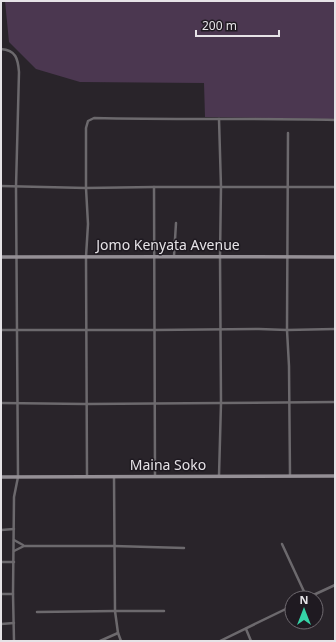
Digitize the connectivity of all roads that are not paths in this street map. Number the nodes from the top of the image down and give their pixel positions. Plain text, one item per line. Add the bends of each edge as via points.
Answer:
1 (1, 49) edge
2 (219, 119) junction
3 (335, 120) edge
4 (288, 133) dead end
5 (1, 186) edge
6 (16, 186) junction
7 (154, 187) junction
8 (221, 187) junction
9 (335, 187) edge
10 (86, 188) junction
11 (287, 188) junction
12 (176, 223) dead end
13 (174, 256) junction
14 (220, 256) junction
15 (288, 256) junction
16 (335, 256) edge
17 (1, 257) edge
18 (16, 257) junction
19 (86, 257) junction
20 (154, 257) junction
21 (335, 329) edge
22 (1, 330) edge
23 (17, 330) junction
24 (87, 330) junction
25 (154, 330) junction
26 (221, 330) junction
27 (287, 330) junction
28 (289, 402) junction
29 (335, 402) edge
30 (1, 403) edge
31 (18, 403) junction
32 (221, 403) junction
33 (86, 404) junction
34 (155, 404) junction
35 (87, 476) junction
36 (114, 476) junction
37 (219, 476) junction
38 (290, 476) junction
39 (335, 476) edge
40 (1, 477) edge
41 (18, 477) junction
42 (155, 477) junction
43 (14, 529) junction
44 (1, 530) edge
45 (14, 540) junction
46 (282, 544) dead end
47 (24, 546) junction
48 (114, 546) junction
49 (184, 548) dead end
50 (13, 551) junction
51 (1, 562) edge
52 (14, 562) junction
53 (335, 585) edge
54 (303, 590) edge
55 (324, 590) edge
56 (1, 594) edge
57 (13, 594) junction
58 (284, 610) edge
59 (115, 611) junction
60 (164, 611) dead end
61 (37, 612) dead end
62 (14, 623) junction
63 (1, 624) edge
64 (246, 629) junction
65 (118, 633) junction
66 (14, 641) edge
67 (100, 641) edge
68 (121, 641) edge
69 (220, 641) edge
70 (252, 641) edge

1 - 6 street via 13,52 18,60
2 - 3 street
2 - 8 street
2 - 10 street via 94,118 88,121
4 - 11 street
5 - 6 street
6 - 10 street
6 - 18 street
7 - 8 street
7 - 10 street
7 - 20 street
8 - 11 street
8 - 14 street
9 - 11 street
10 - 19 street
11 - 15 street
12 - 13 street
13 - 14 street, Jomo Kenyata Avenue
13 - 20 street, Jomo Kenyata Avenue
14 - 15 street, Jomo Kenyata Avenue
14 - 26 street
15 - 16 street, Jomo Kenyata Avenue
15 - 27 street
17 - 18 street, Jomo Kenyata Avenue
18 - 19 street, Jomo Kenyata Avenue
18 - 23 street
19 - 20 street, Jomo Kenyata Avenue
19 - 24 street
20 - 25 street
21 - 27 street
22 - 23 street
23 - 24 street
23 - 31 street
24 - 25 street
24 - 33 street
25 - 26 street
25 - 34 street
26 - 27 street
26 - 32 street
27 - 28 street
28 - 29 street
28 - 32 street
28 - 38 street
30 - 31 street
31 - 33 street
31 - 41 street
32 - 34 street
32 - 37 street
33 - 34 street
33 - 35 street
34 - 42 street
35 - 36 street, Maina Soko
35 - 41 street, Maina Soko
36 - 42 street, Maina Soko
36 - 48 street
37 - 38 street, Maina Soko
37 - 42 street, Maina Soko
38 - 39 street, Maina Soko
40 - 41 street, Maina Soko
41 - 43 street via 14,497
43 - 44 street
43 - 45 street
45 - 47 street
45 - 50 street
46 - 54 street
47 - 48 street
47 - 50 street
48 - 49 street
48 - 59 street
50 - 52 street
51 - 52 street
52 - 57 street
53 - 55 street
56 - 57 street
57 - 62 street
58 - 64 street
59 - 60 street
59 - 61 street
59 - 65 street
62 - 63 street
62 - 66 street
64 - 69 street
64 - 70 street
65 - 67 street
65 - 68 street

